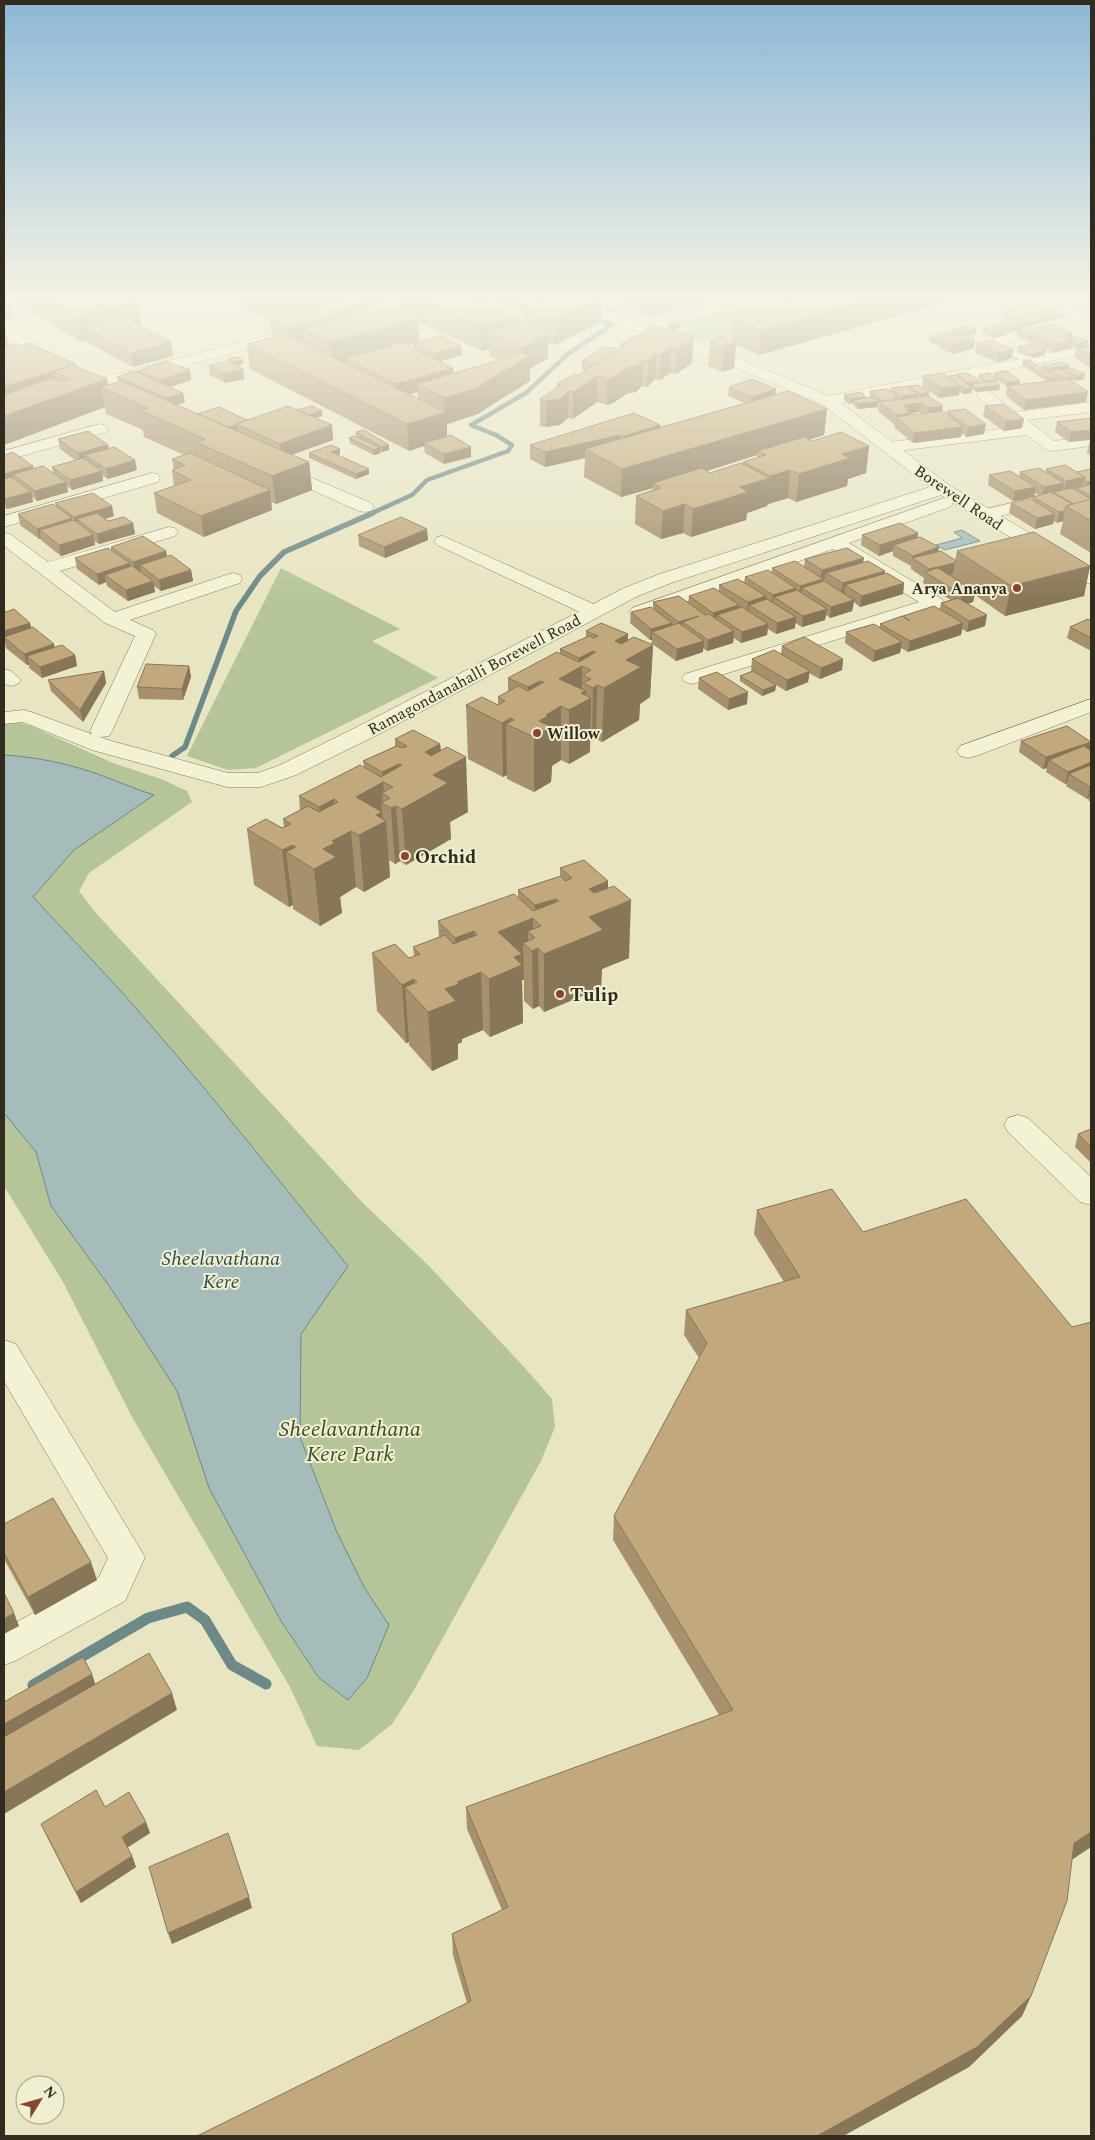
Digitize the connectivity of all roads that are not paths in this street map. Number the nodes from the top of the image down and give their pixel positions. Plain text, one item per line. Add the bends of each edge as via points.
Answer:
1 (834, 400) edge
2 (991, 400) edge
3 (828, 401) joint
4 (1091, 407) edge
5 (1014, 417) junction
6 (100, 429) dead end
7 (1031, 430) junction
8 (1091, 441) edge
9 (890, 447) junction
10 (4, 456) edge
11 (262, 462) edge
12 (152, 478) dead end
13 (1091, 489) edge
14 (944, 496) junction
15 (365, 507) dead end
16 (984, 515) junction
17 (4, 522) edge
18 (169, 532) dead end
19 (4, 538) edge
20 (443, 541) dead end
21 (835, 542) junction
22 (46, 569) junction
23 (1091, 578) edge
24 (233, 579) dead end
25 (593, 611) junction
26 (638, 612) edge
27 (112, 619) junction
28 (692, 678) dead end
29 (1091, 705) edge
30 (4, 718) edge
31 (101, 730) dead end
32 (968, 751) dead end
33 (1018, 1125) dead end
34 (1091, 1194) edge
35 (4, 1354) edge
36 (4, 1648) edge

1 - 3 street
2 - 5 street
3 - 9 street, Borewell Road
4 - 5 street
5 - 7 street
6 - 10 street
7 - 8 street via 1051,446
7 - 9 street
9 - 14 street, Borewell Road
11 - 15 street
12 - 17 street
13 - 16 street
14 - 16 street, Borewell Road
14 - 21 street
14 - 25 street, Ramagondanahalli Borewell Road via 664,579
16 - 23 street, Borewell Road
18 - 22 street
19 - 22 street
20 - 25 street
21 - 26 street
21 - 28 street via 935,603
22 - 27 street
24 - 27 street
25 - 30 street, Ramagondanahalli Borewell Road via 373,728 261,780 228,780 100,745 39,720 24,716
27 - 31 street via 146,634
29 - 32 street
33 - 34 street
35 - 36 street via 127,1557 112,1588

